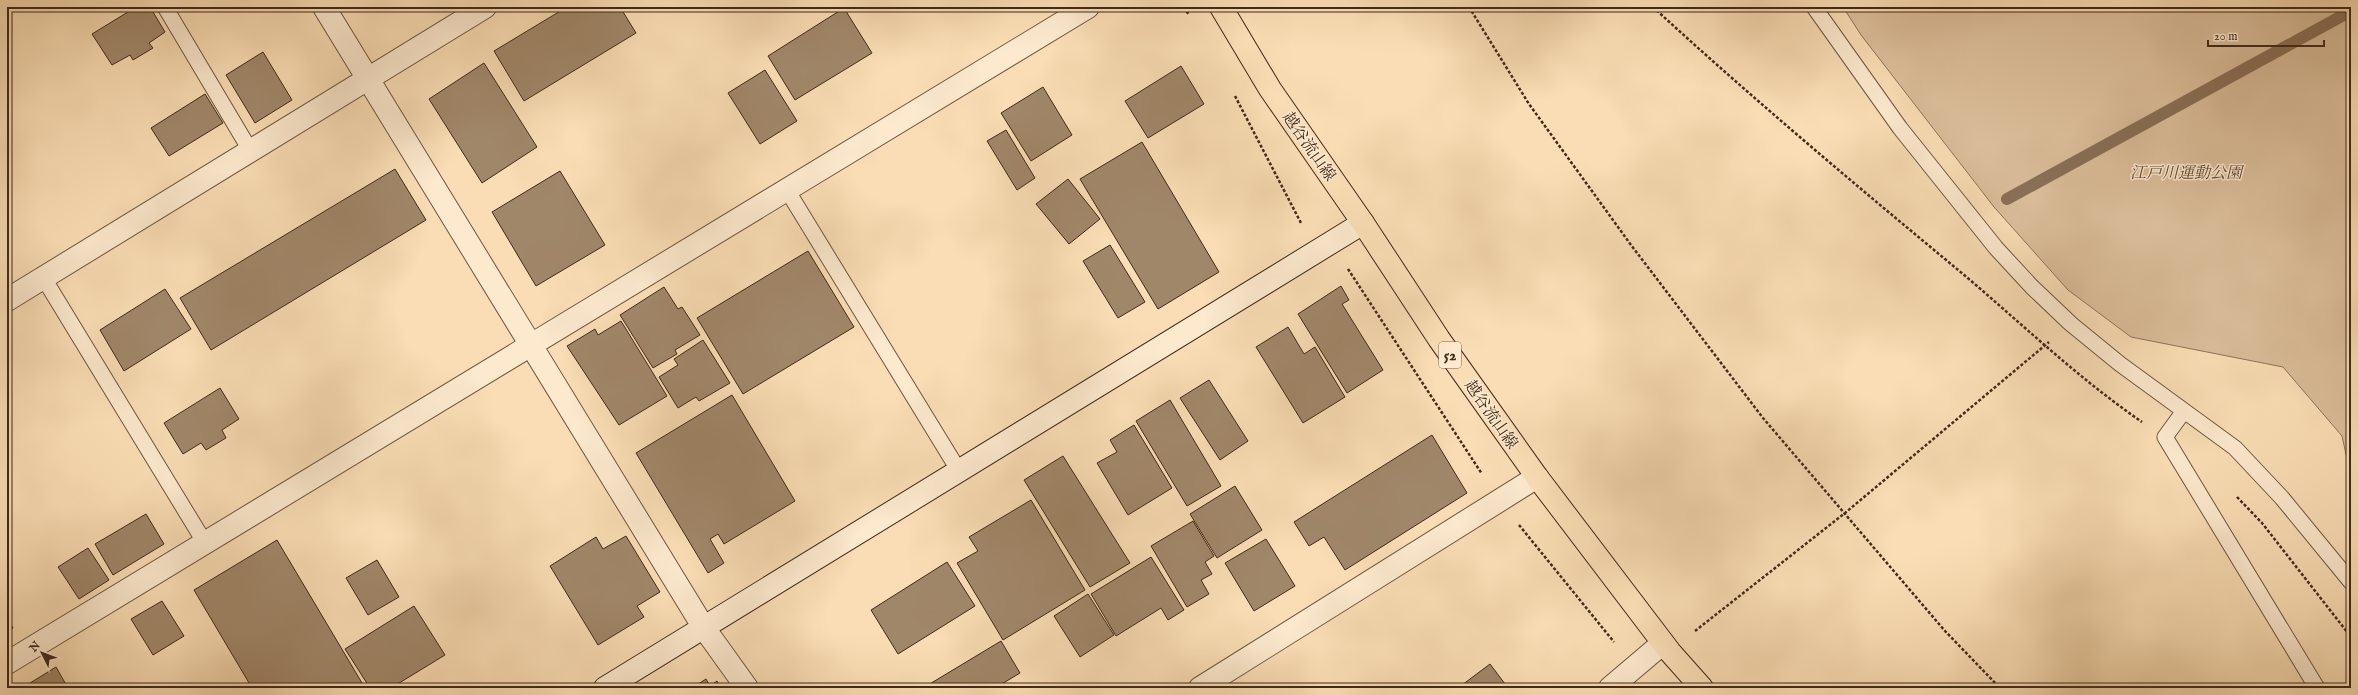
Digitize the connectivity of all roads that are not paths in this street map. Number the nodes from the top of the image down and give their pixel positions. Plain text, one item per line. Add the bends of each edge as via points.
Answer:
1 (165, 7) edge
2 (324, 7) edge
3 (485, 7) edge
4 (1088, 7) edge
5 (1221, 7) edge
6 (1814, 7) edge
7 (367, 79) junction
8 (250, 150) junction
9 (787, 190) junction
10 (1363, 223) junction
11 (43, 277) junction
12 (7, 300) edge
13 (530, 347) junction
14 (2184, 411) junction
15 (959, 471) junction
16 (1537, 477) junction
17 (205, 543) junction
18 (2351, 582) edge
19 (704, 628) junction
20 (1666, 647) junction
21 (7, 663) edge
22 (606, 688) edge
23 (747, 688) edge
24 (1200, 688) edge
25 (1610, 688) edge
26 (1702, 688) edge
27 (2316, 688) edge

1 - 8 lane
2 - 7 street
3 - 7 street
4 - 9 street
5 - 10 main road, 越谷流山線 / 52 via 1270,89
6 - 14 lane via 1900,128 1996,248 2071,324
7 - 8 street
7 - 13 street
8 - 11 street
9 - 13 street
9 - 15 lane
10 - 15 street
10 - 16 main road, 越谷流山線 / 52 via 1439,339
11 - 12 street
11 - 17 lane
13 - 17 street
13 - 19 street
14 - 18 lane via 2235,448 2282,498
14 - 27 lane via 2165,437
15 - 19 street
16 - 20 main road, 越谷流山線 / 52
16 - 24 street
17 - 21 street
19 - 22 street
19 - 23 street
20 - 25 street
20 - 26 main road, 越谷流山線 / 52

